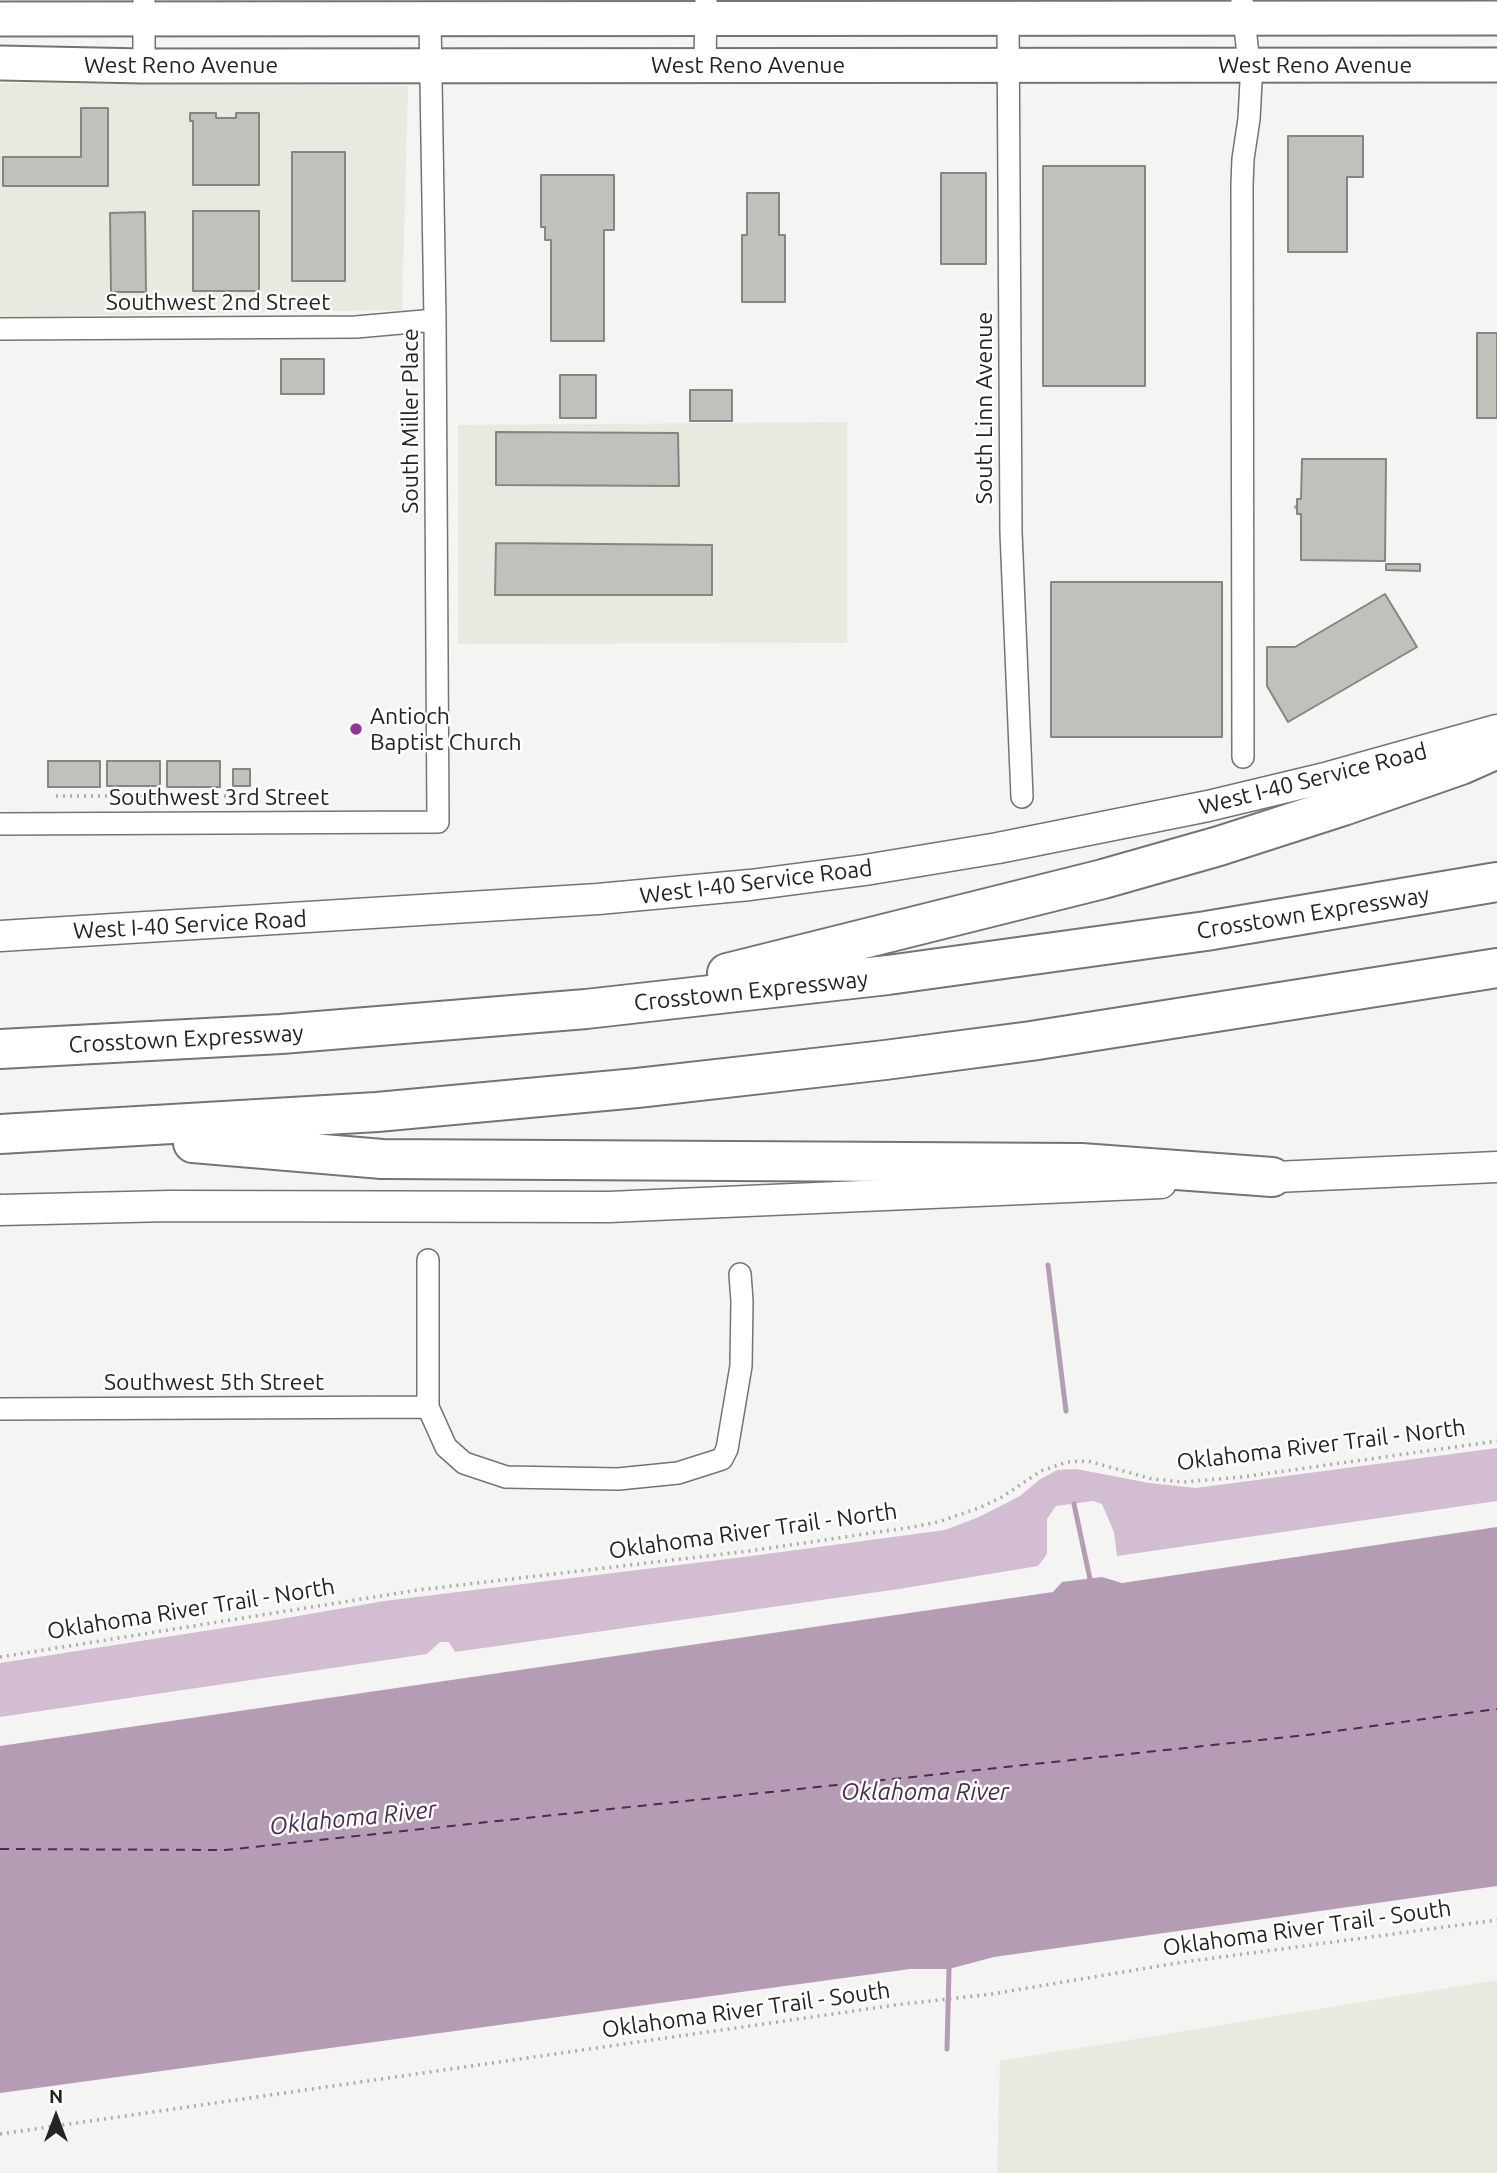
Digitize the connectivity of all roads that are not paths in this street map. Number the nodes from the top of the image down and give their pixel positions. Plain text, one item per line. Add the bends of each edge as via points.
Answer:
1 (1242, 9) edge
2 (144, 10) edge
3 (706, 10) edge
4 (0, 19) edge
5 (1008, 19) junction
6 (1474, 19) edge
7 (430, 20) junction
8 (0, 63) edge
9 (1475, 64) edge
10 (144, 65) junction
11 (429, 65) junction
12 (705, 65) junction
13 (1248, 65) junction
14 (1008, 66) junction
15 (435, 320) junction
16 (0, 330) edge
17 (1497, 730) edge
18 (1497, 749) edge
19 (1243, 757) dead end
20 (1022, 797) dead end
21 (438, 822) joint
22 (0, 824) edge
23 (1497, 882) edge
24 (0, 936) edge
25 (1497, 968) edge
26 (586, 1009) junction
27 (0, 1049) edge
28 (59, 1132) junction
29 (0, 1134) edge
30 (1497, 1167) edge
31 (1272, 1177) junction
32 (0, 1210) edge
33 (428, 1260) dead end
34 (740, 1274) dead end
35 (428, 1408) junction
36 (0, 1409) edge

1 - 5 main road, West Reno Avenue
1 - 6 main road, West Reno Avenue
1 - 13 street
2 - 4 main road, West Reno Avenue
2 - 7 main road, West Reno Avenue
2 - 10 street
3 - 5 main road, West Reno Avenue
3 - 7 main road, West Reno Avenue
3 - 12 street
5 - 14 street, South Linn Avenue
6 - 9 main road
7 - 11 street, South Miller Place
8 - 10 main road, West Reno Avenue
9 - 13 main road, West Reno Avenue
10 - 11 main road, West Reno Avenue
11 - 12 main road, West Reno Avenue
11 - 15 street, South Miller Place
12 - 14 main road, West Reno Avenue
13 - 14 main road, West Reno Avenue
13 - 19 street via 1250,119 1242,185
14 - 20 street, South Linn Avenue via 1011,532
15 - 16 street, Southwest 2nd Street via 356,327
15 - 21 street, South Miller Place
17 - 24 main road, West I-40 Service Road via 1208,806 865,870 584,900
18 - 26 highway via 1343,806 1103,879
21 - 22 street, Southwest 3rd Street
23 - 26 highway, Crosstown Expressway via 1164,937 888,975
25 - 28 highway via 885,1060 377,1112
26 - 27 highway, Crosstown Expressway via 281,1034
28 - 29 highway
28 - 31 highway via 382,1159 1081,1163
30 - 31 main road
31 - 32 main road via 610,1208
33 - 35 street
34 - 35 street via 741,1366 722,1459 678,1473 618,1479 506,1477 464,1463 446,1447
35 - 36 street, Southwest 5th Street

